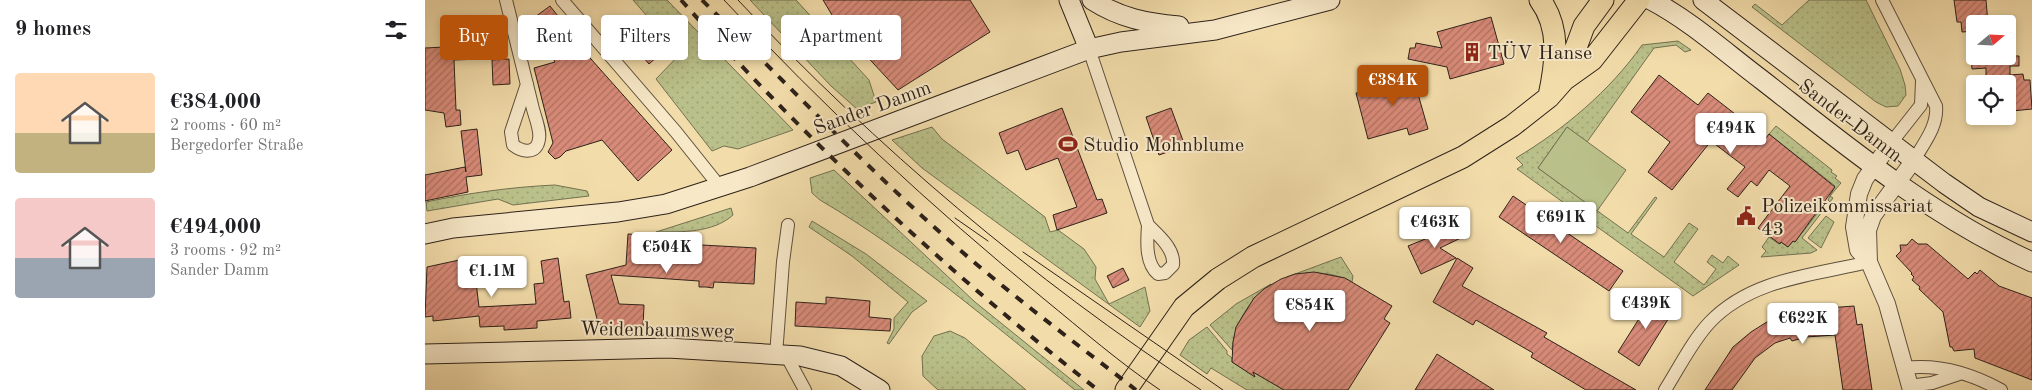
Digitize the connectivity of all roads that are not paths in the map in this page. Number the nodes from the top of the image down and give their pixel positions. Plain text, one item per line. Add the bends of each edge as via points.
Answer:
1 (506, 0) edge
2 (562, 0) edge
3 (1069, 0) edge
4 (1093, 0) edge
5 (1330, 0) edge
6 (1540, 0) edge
7 (1603, 0) edge
8 (1639, 0) edge
9 (1651, 0) edge
10 (1703, 0) edge
11 (1882, 0) edge
12 (1215, 30) junction
13 (1089, 49) junction
14 (1564, 80) junction
15 (1922, 81) junction
16 (527, 84) dead end
17 (1549, 97) junction
18 (1891, 143) junction
19 (1913, 160) junction
20 (1874, 165) junction
21 (1896, 182) junction
22 (720, 187) junction
23 (1148, 224) dead end
24 (788, 225) dead end
25 (2032, 232) edge
26 (425, 234) edge
27 (1869, 262) junction
28 (2032, 262) edge
29 (425, 354) edge
30 (781, 355) junction
31 (1905, 368) junction
32 (1959, 374) junction
33 (859, 384) edge
34 (1909, 389) edge
35 (805, 390) edge
36 (880, 390) edge
37 (1126, 390) edge
38 (1665, 390) edge
39 (2001, 390) edge

1 - 16 street
2 - 22 street
3 - 13 main road
4 - 12 main road via 1123,17 1142,22
5 - 12 main road, Sander Damm
6 - 17 main road via 1547,12 1555,43 1556,65
7 - 14 main road via 1584,26
8 - 14 main road via 1592,60
9 - 20 main road, Sander Damm via 1695,29
10 - 18 main road, Sander Damm
11 - 15 street
12 - 13 main road, Sander Damm
13 - 22 main road, Sander Damm
13 - 23 street
14 - 17 main road
15 - 18 street via 1921,105
15 - 19 street via 1933,97 1937,114
17 - 37 main road via 1512,126 1463,156 1253,257 1217,279 1184,308
18 - 19 main road, Sander Damm
18 - 20 street
19 - 21 street
19 - 25 main road, Sander Damm via 1979,207
20 - 21 main road, Sander Damm
20 - 27 street via 1861,187 1853,227 1858,250
21 - 27 street via 1870,223 1867,238
21 - 28 main road, Sander Damm via 1964,228
22 - 26 main road, Sander Damm via 650,207 476,225
24 - 30 street via 783,262
27 - 31 street via 1893,322
27 - 38 street via 1762,287 1725,307 1704,329
29 - 30 main road, Weidenbaumsweg via 668,348
30 - 33 main road, Weidenbaumsweg via 813,358 841,366
30 - 35 street
31 - 32 street via 1931,366
31 - 34 street
32 - 34 street
32 - 39 street
33 - 36 main road, Weidenbaumsweg

